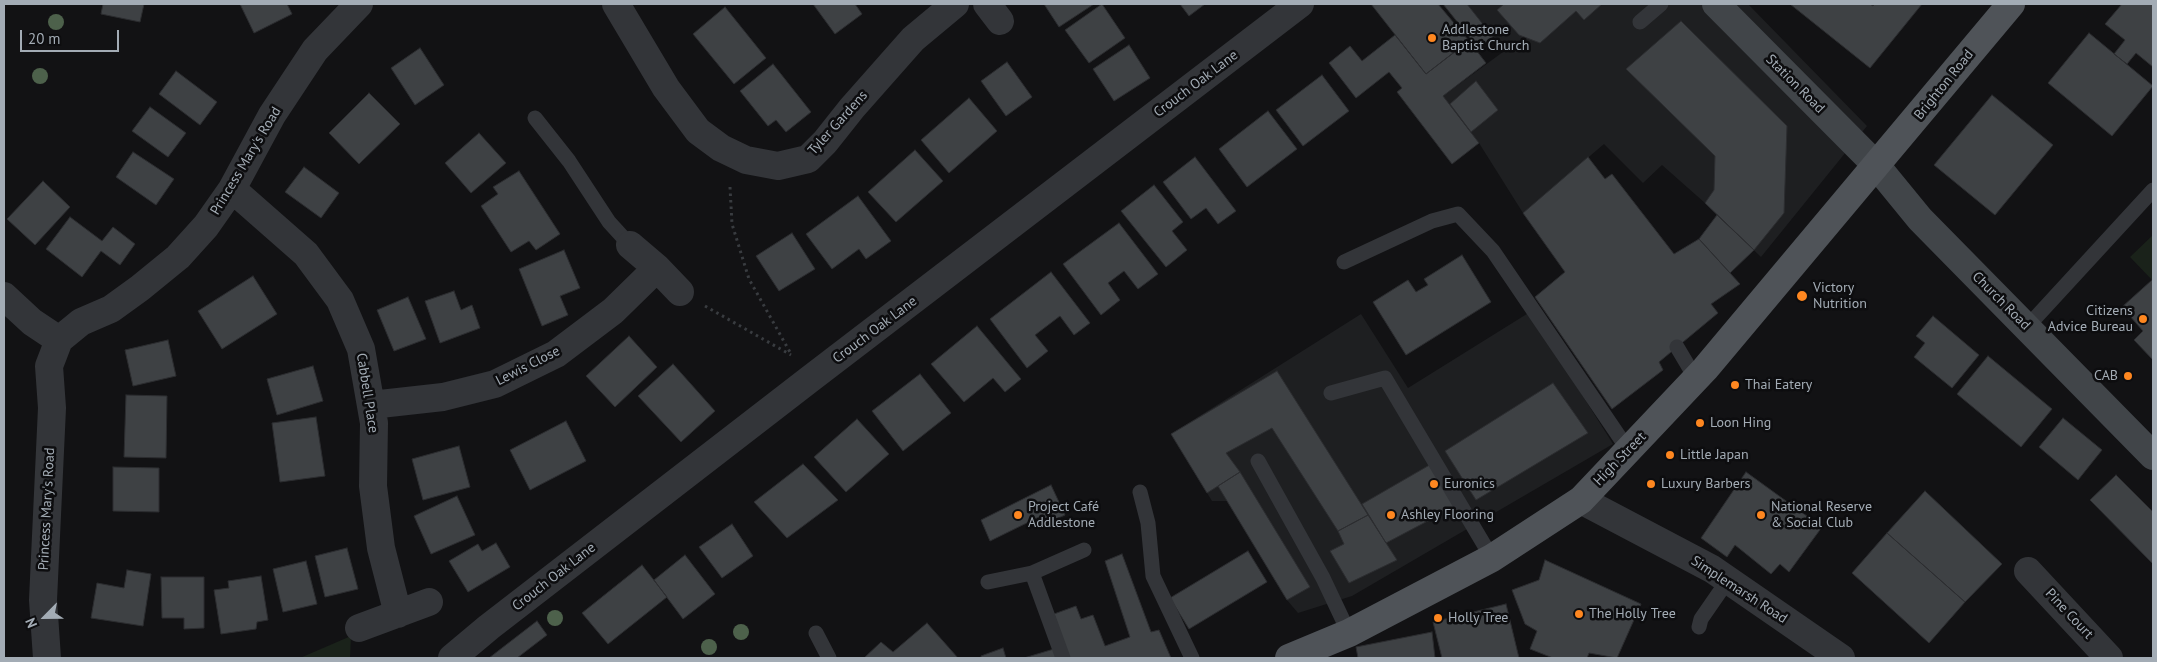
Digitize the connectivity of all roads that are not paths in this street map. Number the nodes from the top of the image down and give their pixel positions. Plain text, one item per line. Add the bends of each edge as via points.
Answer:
1 (359, 4) edge
2 (616, 4) edge
3 (955, 4) edge
4 (1300, 4) edge
5 (1661, 4) edge
6 (1716, 4) edge
7 (2010, 4) edge
8 (1640, 22) dead end
9 (535, 118) dead end
10 (1874, 164) junction
11 (232, 189) junction
12 (2153, 190) edge
13 (630, 245) joint
14 (1344, 262) dead end
15 (657, 268) junction
16 (680, 292) road end
17 (4, 296) edge
18 (2026, 327) junction
19 (59, 340) junction
20 (1677, 347) dead end
21 (1696, 379) junction
22 (1331, 393) dead end
23 (371, 405) junction
24 (1629, 451) junction
25 (2153, 456) edge
26 (1258, 461) dead end
27 (1140, 492) dead end
28 (1581, 500) junction
29 (1084, 550) dead end
30 (1492, 558) junction
31 (2028, 571) dead end
32 (1032, 572) junction
33 (1728, 580) junction
34 (988, 582) dead end
35 (429, 602) dead end
36 (398, 614) junction
37 (1699, 627) dead end
38 (359, 628) dead end
39 (1349, 633) junction
40 (816, 634) dead end
41 (1324, 651) edge
42 (47, 658) edge
43 (452, 658) edge
44 (829, 658) edge
45 (1063, 658) edge
46 (1192, 658) edge
47 (1289, 658) edge
48 (1841, 658) edge
49 (2109, 658) edge

1 - 11 street, Princess Mary's Road via 315,50 272,115
2 - 3 street, Tyler Gardens via 666,88 698,131 746,160 778,166 808,158 826,142 913,39
4 - 43 street, Crouch Oak Lane via 794,391
5 - 8 lane
6 - 10 main road, Station Road
7 - 10 main road, Brighton Road via 1910,126
9 - 13 lane via 569,161 609,222
10 - 18 main road, Church Road via 1909,207
10 - 21 main road, High Street
11 - 19 street, Princess Mary's Road via 206,226 178,257 133,294 111,309 80,322
11 - 23 street, Cabbell Place via 306,254 340,300 361,349
12 - 18 lane
13 - 15 street
14 - 24 lane via 1432,221 1458,214 1493,251
15 - 16 street
15 - 23 street, Lewis Close via 613,311 556,354 495,384 443,397
17 - 19 street via 32,322
18 - 25 main road, Church Road
19 - 42 street, Princess Mary's Road via 49,366 52,408 43,600
20 - 21 lane
21 - 24 main road, High Street
22 - 30 lane via 1385,378
23 - 36 street, Cabbell Place via 374,423 372,486 378,531
24 - 28 main road, High Street
26 - 39 lane via 1323,578
27 - 46 lane via 1148,523 1153,576
28 - 30 main road, High Street
28 - 33 street, Simplemarsh Road
29 - 32 lane
30 - 39 main road, High Street
31 - 49 street, Pine Court
32 - 34 lane
32 - 45 lane
33 - 37 lane
33 - 48 street, Simplemarsh Road
35 - 36 street
36 - 38 street
39 - 41 main road, High Street
40 - 44 lane
41 - 47 main road, High Street

